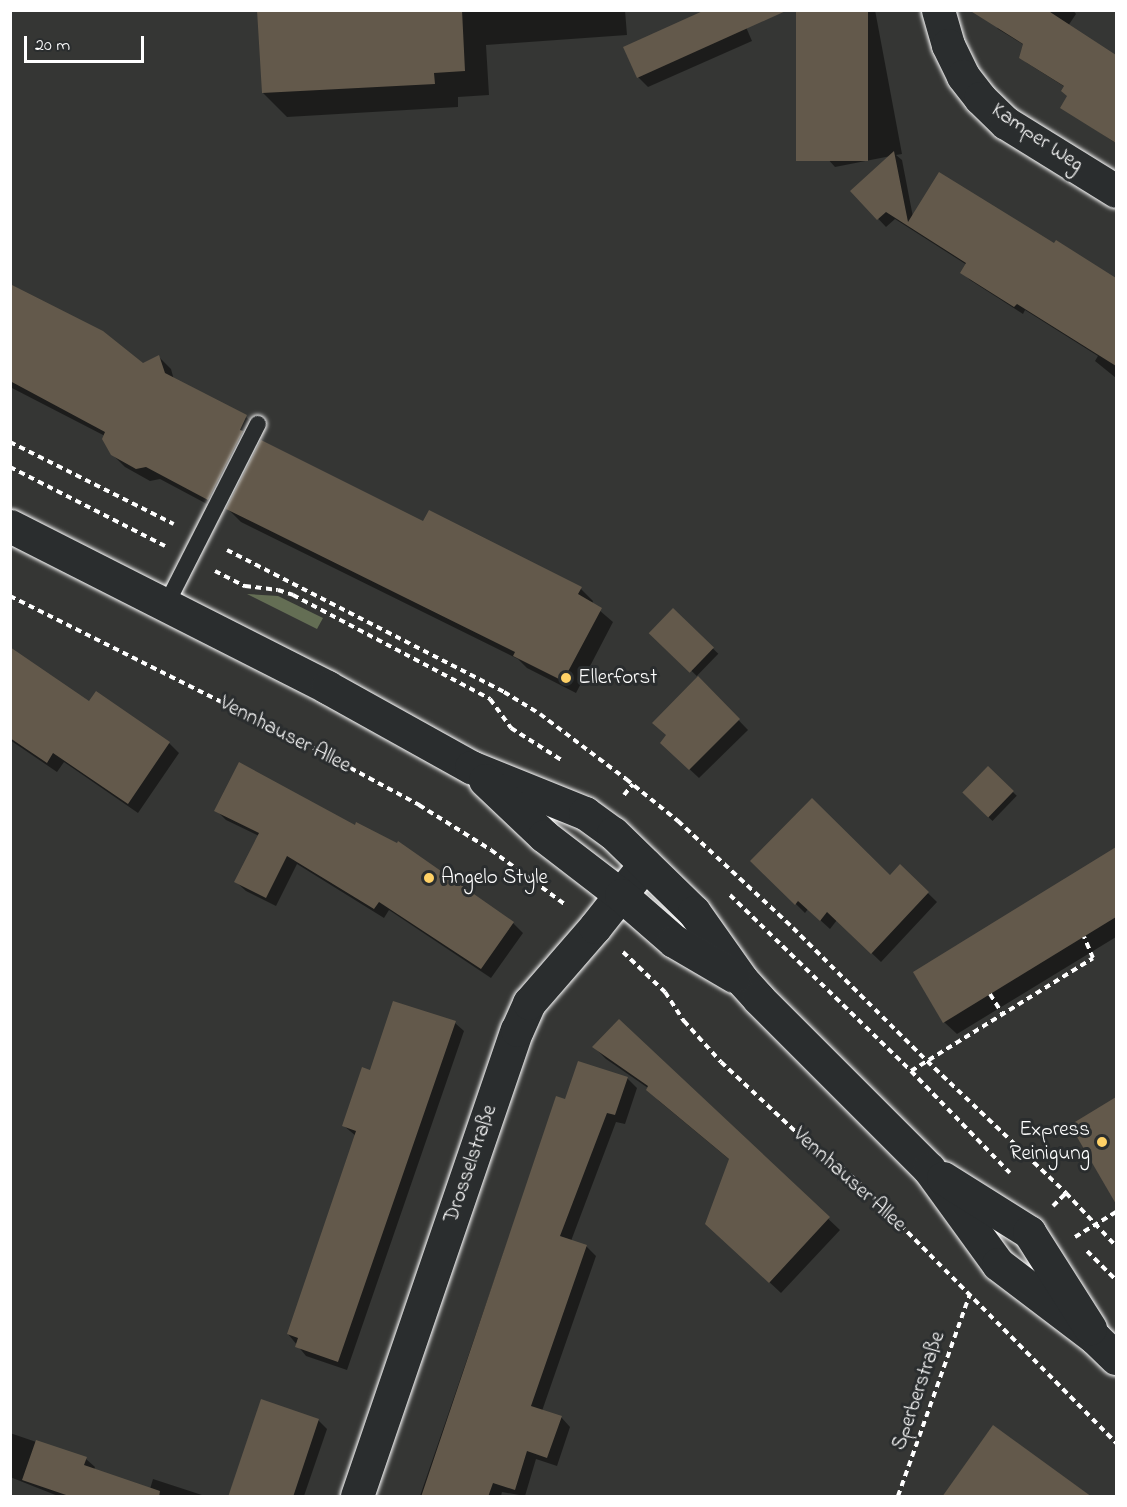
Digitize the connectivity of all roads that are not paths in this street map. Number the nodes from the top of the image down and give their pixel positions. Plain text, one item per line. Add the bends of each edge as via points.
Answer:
1 (938, 10) edge
2 (1116, 191) edge
3 (258, 424) dead end
4 (10, 526) edge
5 (166, 605) junction
6 (471, 767) junction
7 (645, 864) junction
8 (621, 895) junction
9 (742, 980) junction
10 (928, 1169) junction
11 (1106, 1348) edge
12 (357, 1497) edge

1 - 2 main road, Kamper Weg via 948,45 963,76 980,98 1006,123
3 - 5 lane
4 - 5 main road
5 - 6 main road via 327,687
6 - 7 main road via 585,813
6 - 8 main road via 544,836
7 - 8 main road, Drosselstraße
7 - 9 main road via 694,912
8 - 9 main road via 674,941
8 - 12 main road, Drosselstraße via 541,987 517,1030
9 - 10 main road
10 - 11 main road via 998,1264
10 - 11 main road via 1029,1232

